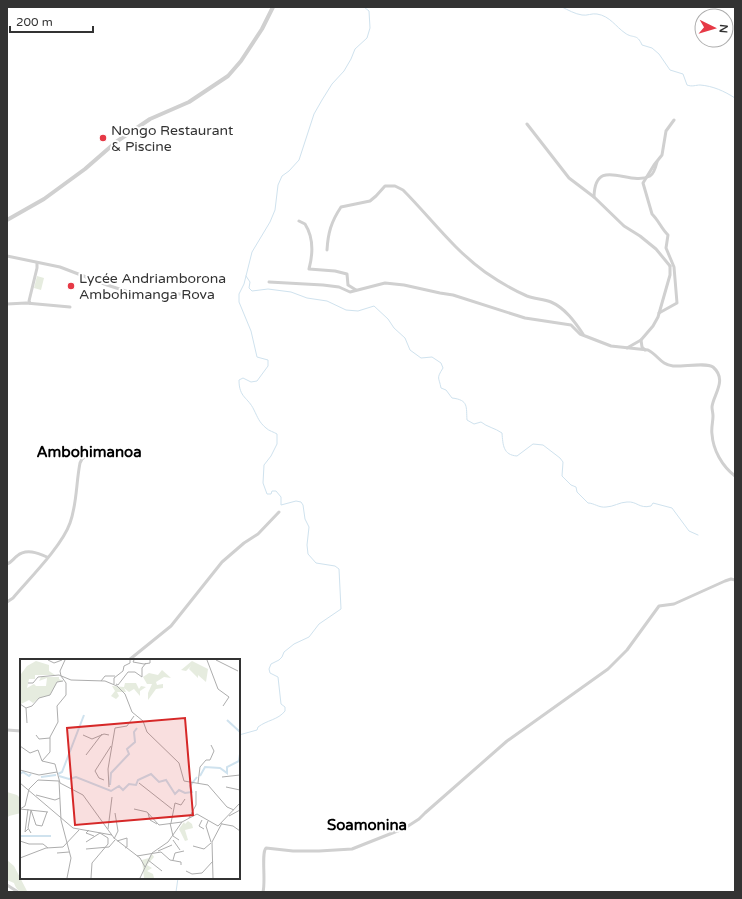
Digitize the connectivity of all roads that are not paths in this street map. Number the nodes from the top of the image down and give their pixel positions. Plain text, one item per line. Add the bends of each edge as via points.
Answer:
1 (273, 7) edge
2 (674, 120) dead end
3 (527, 124) dead end
4 (647, 176) junction
5 (594, 197) junction
6 (7, 220) edge
7 (299, 222) dead end
8 (327, 250) dead end
9 (7, 256) edge
10 (670, 257) junction
11 (37, 263) junction
12 (670, 266) junction
13 (269, 282) dead end
14 (356, 290) junction
15 (191, 294) dead end
16 (30, 303) junction
17 (7, 304) edge
18 (70, 307) dead end
19 (659, 314) junction
20 (584, 335) junction
21 (641, 340) junction
22 (627, 348) junction
23 (645, 350) junction
24 (87, 455) dead end
25 (735, 476) edge
26 (279, 512) dead end
27 (47, 557) junction
28 (7, 564) edge
29 (735, 580) edge
30 (7, 602) edge
31 (130, 659) edge
32 (7, 730) edge
33 (20, 731) edge
34 (7, 884) edge
35 (18, 892) edge
36 (263, 892) edge

1 - 6 street via 258,35 228,76 189,102 150,119 116,142 44,199
2 - 4 street via 666,132 662,156 652,174
3 - 5 street via 569,178
4 - 5 street via 638,178 610,175 598,178
4 - 10 street via 643,186 652,214 668,235 666,248
5 - 12 street via 624,226 656,249
7 - 14 street via 305,224 310,234 313,256 309,269 347,274 348,285
8 - 20 street via 330,228 341,207 370,201 385,186 395,186 403,190 457,248 484,271 526,296 554,304 568,314
9 - 11 street
10 - 12 street
10 - 19 street via 674,267 677,303
11 - 15 street via 60,267 135,294
11 - 16 street
12 - 19 street via 670,275
13 - 14 street via 323,285 339,287 350,292
14 - 20 street via 385,283 404,285 453,295 525,318 571,325
16 - 17 street
16 - 18 street
19 - 21 street
20 - 22 street via 611,346
21 - 22 street
21 - 23 street
22 - 23 street
23 - 25 street via 652,352 661,362 673,366 709,366 716,371 719,385 712,404 712,440 718,457
24 - 27 street via 80,463 70,524
26 - 31 street via 258,534 222,562 171,626
27 - 28 street via 26,551
27 - 30 street
29 - 36 street via 725,581 674,604 659,606 627,650 603,673 507,741 419,819 405,828 348,849 264,849
32 - 33 street
34 - 35 street

